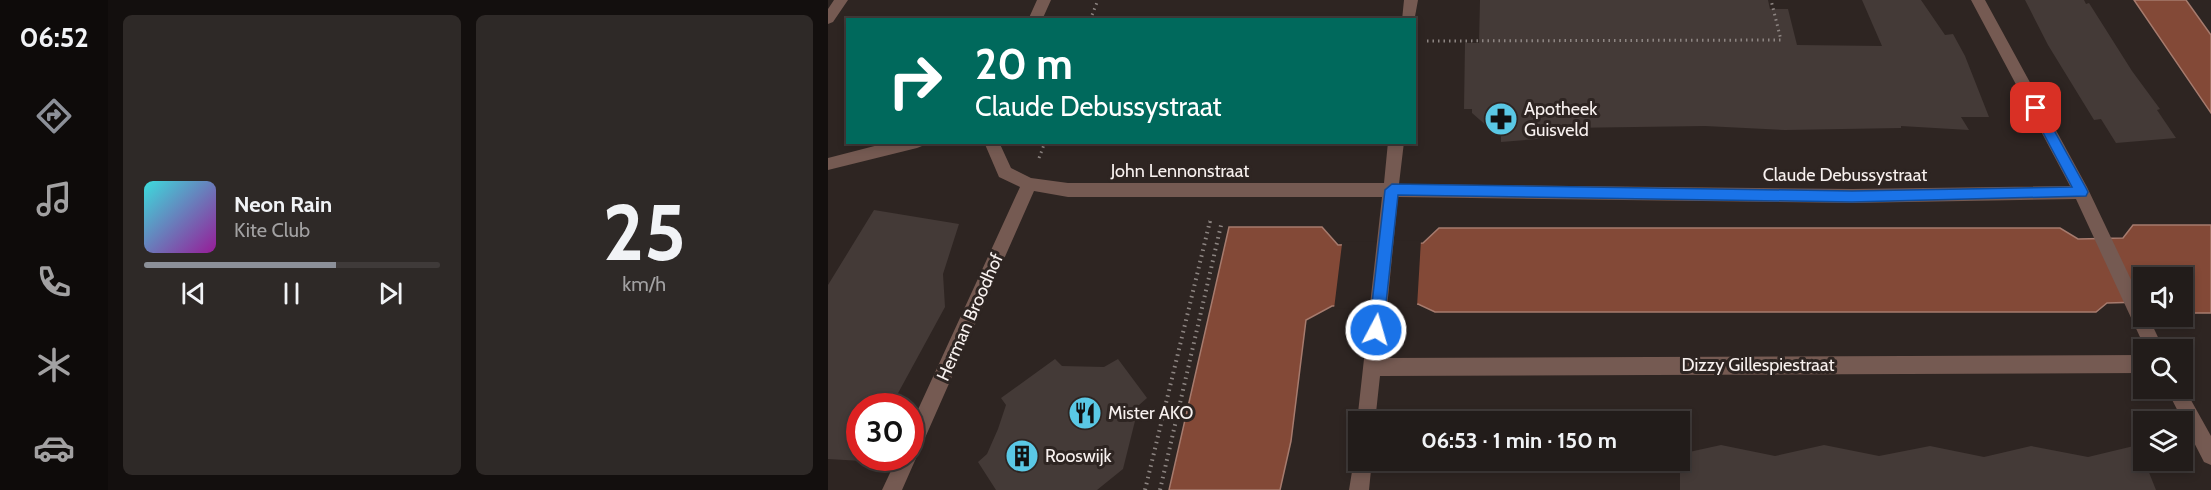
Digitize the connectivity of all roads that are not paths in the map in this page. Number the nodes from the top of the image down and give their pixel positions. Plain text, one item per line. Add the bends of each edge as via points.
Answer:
1 (841, 0) edge
2 (1044, 0) edge
3 (1411, 0) edge
4 (1978, 0) edge
5 (1036, 18) edge
6 (1409, 18) edge
7 (828, 20) edge
8 (910, 144) edge
9 (992, 144) edge
10 (1396, 144) edge
11 (829, 166) edge
12 (1029, 184) junction
13 (1392, 190) junction
14 (2081, 192) junction
15 (2150, 339) edge
16 (2133, 363) edge
17 (1372, 367) junction
18 (2181, 399) edge
19 (1367, 411) edge
20 (924, 419) edge
21 (2211, 455) edge
22 (901, 471) edge
23 (1361, 471) edge
24 (892, 490) edge
25 (1359, 490) edge

1 - 7 street
2 - 5 street
3 - 6 street
4 - 14 street
8 - 11 street
9 - 12 street, John Lennonstraat via 1005,172
10 - 13 street
12 - 13 street, John Lennonstraat via 1068,190
12 - 20 street, Herman Broodhof
13 - 14 street, Claude Debussystraat via 1852,196
13 - 17 street
14 - 15 street
16 - 17 street, Dizzy Gillespiestraat
17 - 19 street
18 - 21 street
22 - 24 street
23 - 25 street

